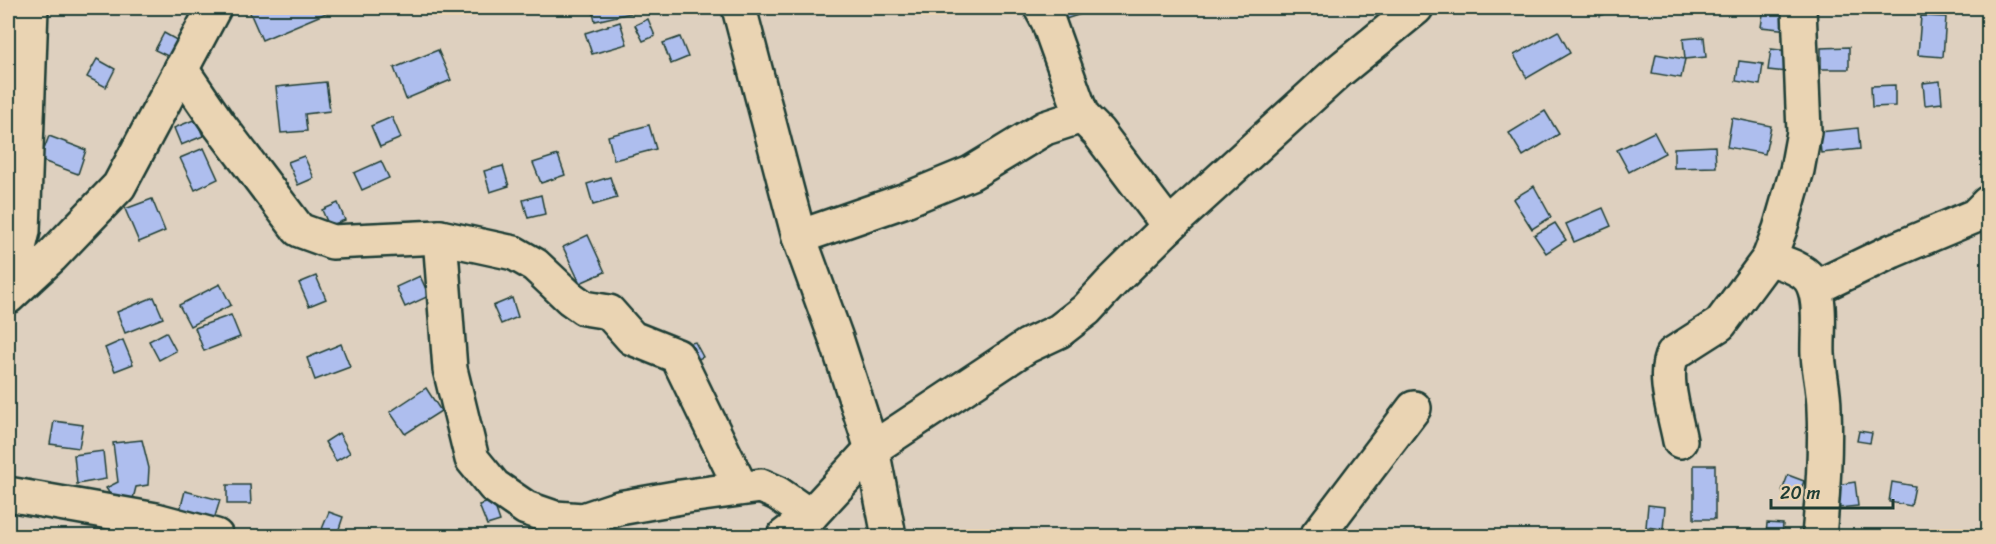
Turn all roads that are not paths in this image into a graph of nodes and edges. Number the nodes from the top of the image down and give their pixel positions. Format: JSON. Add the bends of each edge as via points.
{"nodes":[{"id":1,"x":31,"y":8,"type":"edge"},
{"id":2,"x":214,"y":8,"type":"edge"},
{"id":3,"x":1041,"y":8,"type":"edge"},
{"id":4,"x":1416,"y":8,"type":"edge"},
{"id":5,"x":1799,"y":8,"type":"edge"},
{"id":6,"x":747,"y":10,"type":"edge"},
{"id":7,"x":181,"y":69,"type":"junction"},
{"id":8,"x":1082,"y":116,"type":"junction"},
{"id":9,"x":1989,"y":203,"type":"edge"},
{"id":10,"x":1169,"y":226,"type":"junction"},
{"id":11,"x":440,"y":237,"type":"junction"},
{"id":12,"x":799,"y":237,"type":"junction"},
{"id":13,"x":1769,"y":258,"type":"junction"},
{"id":14,"x":1815,"y":288,"type":"junction"},
{"id":15,"x":8,"y":295,"type":"edge"},
{"id":16,"x":1414,"y":408,"type":"dead end"},
{"id":17,"x":1680,"y":441,"type":"dead end"},
{"id":18,"x":872,"y":448,"type":"junction"},
{"id":19,"x":741,"y":488,"type":"junction"},
{"id":20,"x":8,"y":494,"type":"edge"},
{"id":21,"x":810,"y":516,"type":"junction"},
{"id":22,"x":216,"y":537,"type":"edge"},
{"id":23,"x":784,"y":537,"type":"edge"},
{"id":24,"x":889,"y":537,"type":"edge"},
{"id":25,"x":1317,"y":537,"type":"edge"},
{"id":26,"x":1820,"y":537,"type":"edge"}],
"edges":[{"from":1,"to":15,"type":"street","via":[[23,231]]},
{"from":2,"to":7,"type":"street"},
{"from":3,"to":8,"type":"street"},
{"from":4,"to":10,"type":"street","via":[[1339,71]]},
{"from":5,"to":13,"type":"street","via":[[1804,132]]},
{"from":6,"to":12,"type":"street"},
{"from":7,"to":11,"type":"street","via":[[298,230],[332,242]]},
{"from":7,"to":15,"type":"street","via":[[119,186],[51,257]]},
{"from":8,"to":10,"type":"street"},
{"from":8,"to":12,"type":"street","via":[[1046,128],[971,173]]},
{"from":9,"to":14,"type":"street","via":[[1975,216]]},
{"from":10,"to":18,"type":"street","via":[[1086,310],[1059,331],[1027,346]]},
{"from":11,"to":19,"type":"street","via":[[514,253],[584,308],[609,312],[632,338],[677,356]]},
{"from":11,"to":19,"type":"street","via":[[450,369],[472,459],[494,486],[526,508],[555,518],[583,520],[620,508]]},
{"from":12,"to":18,"type":"street"},
{"from":13,"to":14,"type":"street","via":[[1802,271]]},
{"from":13,"to":17,"type":"street","via":[[1720,324],[1673,354],[1669,361]]},
{"from":14,"to":26,"type":"street","via":[[1824,407]]},
{"from":16,"to":25,"type":"street"},
{"from":18,"to":21,"type":"street"},
{"from":18,"to":24,"type":"street"},
{"from":19,"to":21,"type":"street","via":[[761,486]]},
{"from":20,"to":22,"type":"street","via":[[156,520]]},
{"from":21,"to":23,"type":"street"}]}
